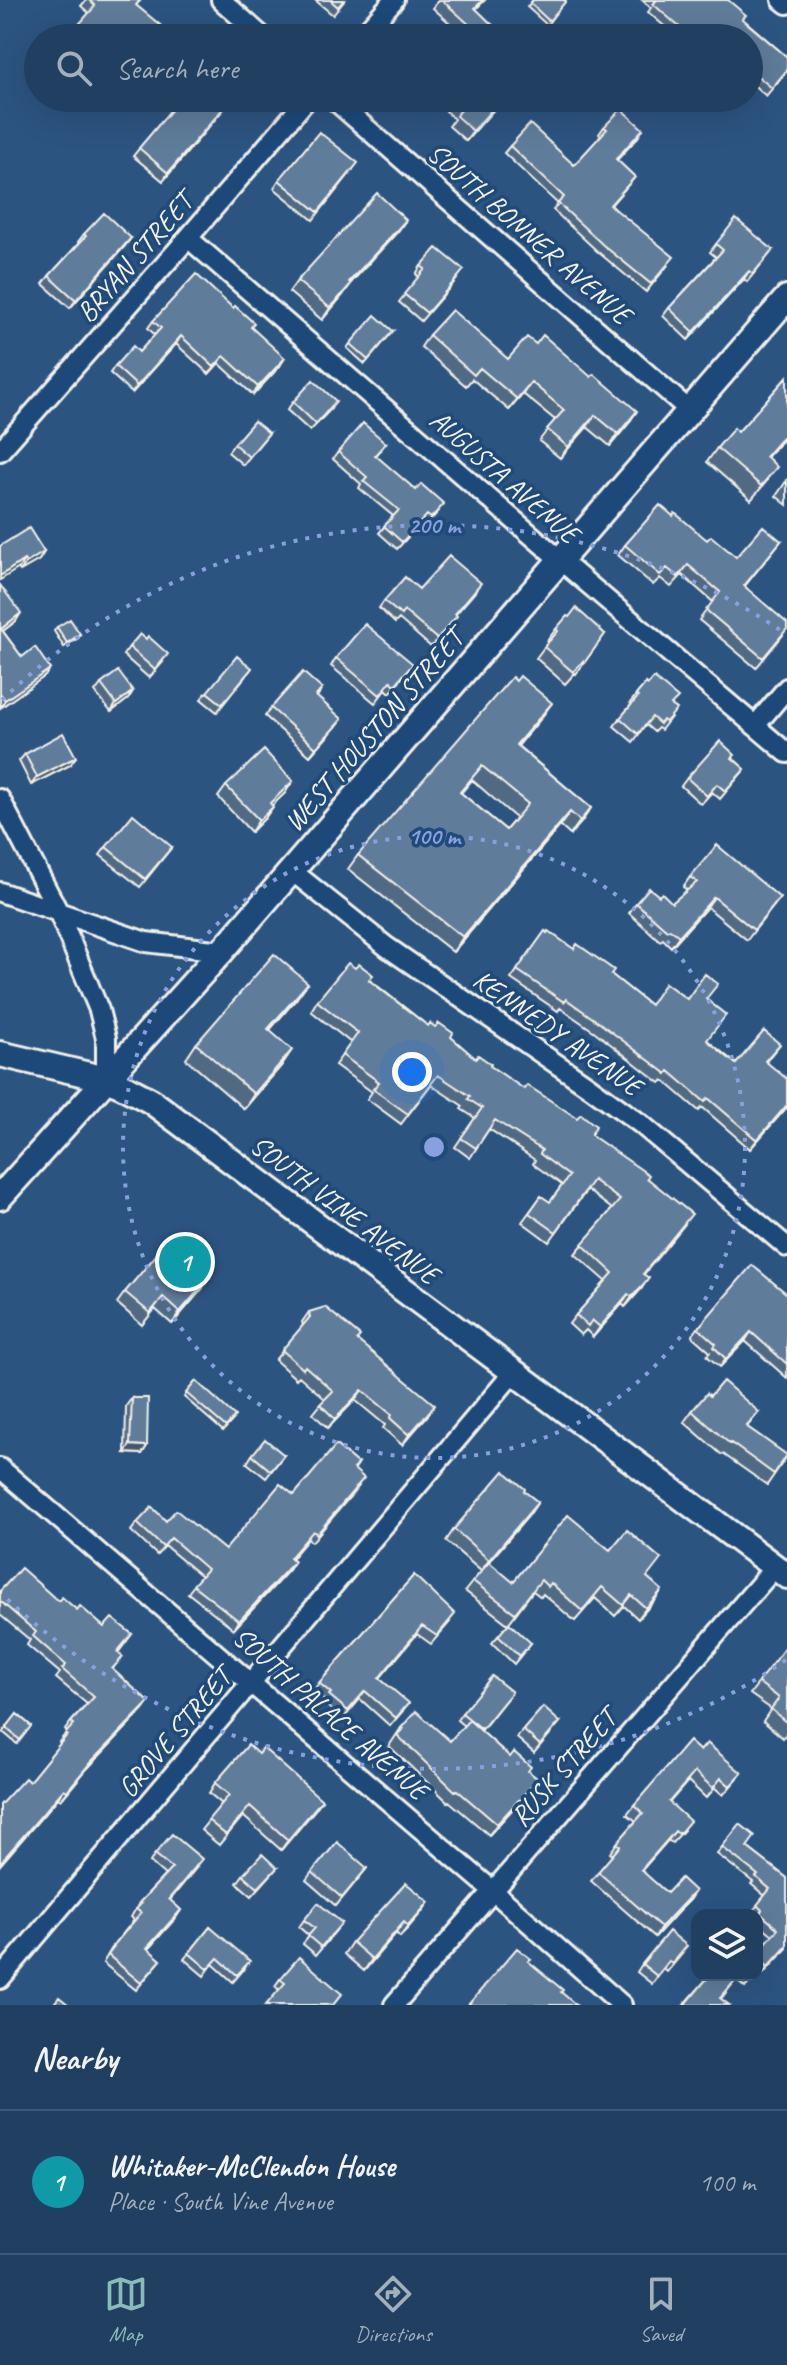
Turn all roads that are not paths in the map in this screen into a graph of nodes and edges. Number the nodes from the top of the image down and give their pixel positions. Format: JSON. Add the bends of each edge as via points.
{"nodes":[{"id":1,"x":221,"y":0,"type":"edge"},
{"id":2,"x":394,"y":0,"type":"edge"},
{"id":3,"x":782,"y":0,"type":"edge"},
{"id":4,"x":787,"y":4,"type":"edge"},
{"id":5,"x":248,"y":24,"type":"edge"},
{"id":6,"x":373,"y":24,"type":"edge"},
{"id":7,"x":296,"y":112,"type":"edge"},
{"id":8,"x":348,"y":112,"type":"edge"},
{"id":9,"x":188,"y":238,"type":"junction"},
{"id":10,"x":787,"y":298,"type":"edge"},
{"id":11,"x":690,"y":411,"type":"junction"},
{"id":12,"x":0,"y":451,"type":"edge"},
{"id":13,"x":559,"y":559,"type":"junction"},
{"id":14,"x":787,"y":688,"type":"edge"},
{"id":15,"x":755,"y":726,"type":"junction"},
{"id":16,"x":787,"y":753,"type":"edge"},
{"id":17,"x":0,"y":799,"type":"edge"},
{"id":18,"x":292,"y":871,"type":"junction"},
{"id":19,"x":0,"y":892,"type":"edge"},
{"id":20,"x":58,"y":911,"type":"junction"},
{"id":21,"x":222,"y":951,"type":"junction"},
{"id":22,"x":0,"y":1054,"type":"edge"},
{"id":23,"x":106,"y":1079,"type":"junction"},
{"id":24,"x":0,"y":1197,"type":"edge"},
{"id":25,"x":787,"y":1247,"type":"edge"},
{"id":26,"x":513,"y":1373,"type":"junction"},
{"id":27,"x":0,"y":1468,"type":"edge"},
{"id":28,"x":781,"y":1571,"type":"edge"},
{"id":29,"x":251,"y":1684,"type":"junction"},
{"id":30,"x":492,"y":1890,"type":"junction"},
{"id":31,"x":0,"y":1979,"type":"edge"},
{"id":32,"x":394,"y":2005,"type":"edge"},
{"id":33,"x":622,"y":2005,"type":"edge"}],
"edges":[{"from":1,"to":5,"type":"street"},
{"from":2,"to":6,"type":"street"},
{"from":3,"to":4,"type":"street"},
{"from":7,"to":9,"type":"street","name":"BRYAN STREET"},
{"from":8,"to":11,"type":"street","name":"SOUTH BONNER AVENUE"},
{"from":9,"to":12,"type":"street","name":"BRYAN STREET"},
{"from":9,"to":13,"type":"street","name":"AUGUSTA AVENUE"},
{"from":10,"to":11,"type":"street","name":"WEST HOUSTON STREET"},
{"from":11,"to":13,"type":"street","name":"WEST HOUSTON STREET"},
{"from":13,"to":15,"type":"street","name":"AUGUSTA AVENUE"},
{"from":13,"to":18,"type":"street","name":"WEST HOUSTON STREET"},
{"from":14,"to":15,"type":"street"},
{"from":15,"to":16,"type":"street","name":"AUGUSTA AVENUE"},
{"from":17,"to":20,"type":"street"},
{"from":18,"to":21,"type":"street","name":"WEST HOUSTON STREET"},
{"from":18,"to":25,"type":"street","name":"KENNEDY AVENUE","via":[[407,962],[641,1124]]},
{"from":19,"to":20,"type":"street"},
{"from":20,"to":21,"type":"street","via":[[146,942]]},
{"from":20,"to":23,"type":"street","via":[[104,1026]]},
{"from":21,"to":23,"type":"street","name":"WEST HOUSTON STREET"},
{"from":22,"to":23,"type":"street"},
{"from":23,"to":24,"type":"street","name":"WEST HOUSTON STREET"},
{"from":23,"to":26,"type":"street","name":"SOUTH VINE AVENUE","via":[[151,1101]]},
{"from":26,"to":28,"type":"street","name":"SOUTH VINE AVENUE"},
{"from":26,"to":29,"type":"street","name":"GROVE STREET"},
{"from":27,"to":29,"type":"street","name":"SOUTH PALACE AVENUE"},
{"from":28,"to":30,"type":"street","name":"RUSK STREET"},
{"from":29,"to":30,"type":"street","name":"SOUTH PALACE AVENUE"},
{"from":29,"to":31,"type":"street","name":"GROVE STREET"},
{"from":30,"to":32,"type":"street","name":"RUSK STREET"},
{"from":30,"to":33,"type":"street","name":"SOUTH PALACE AVENUE"}]}
